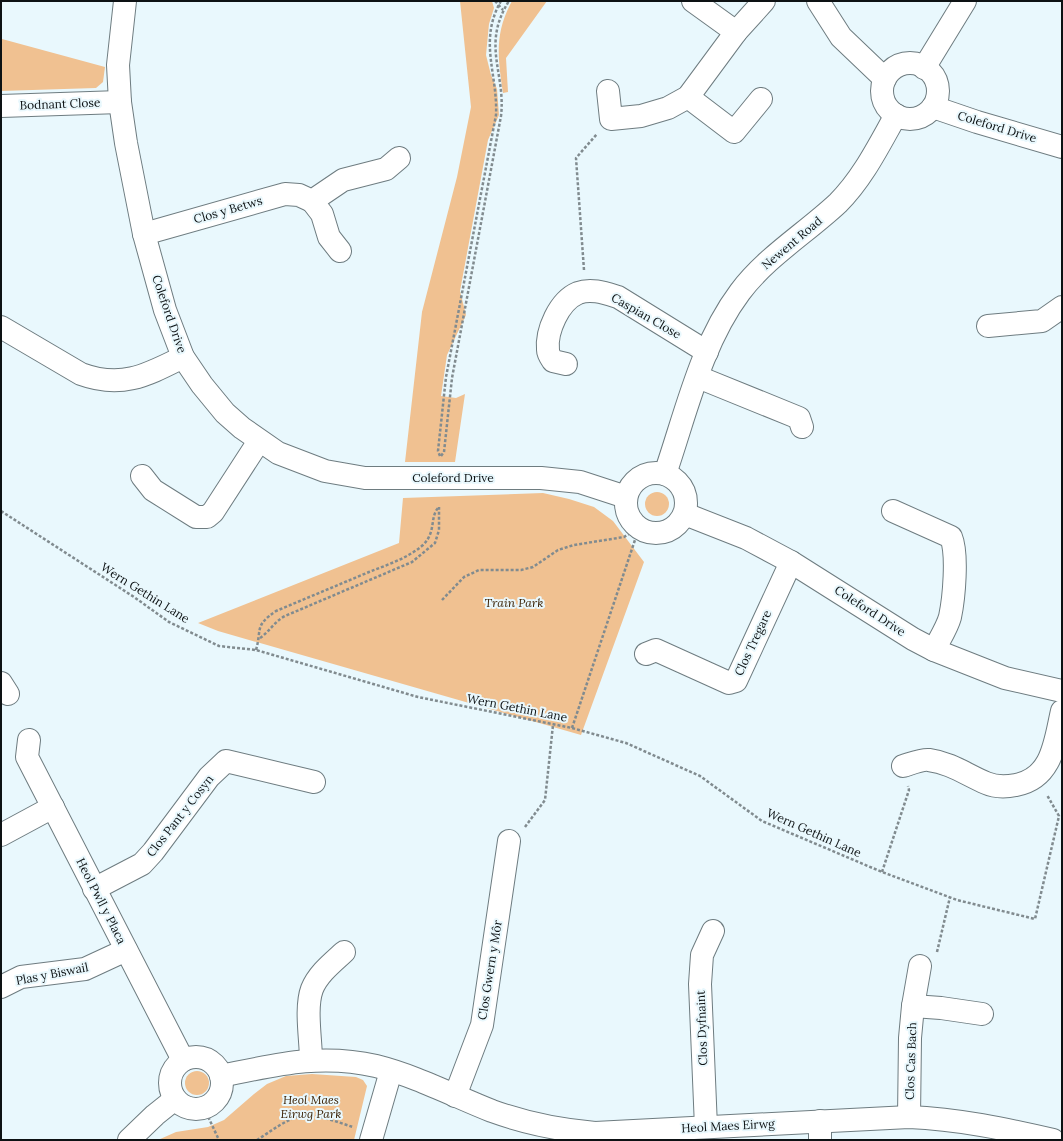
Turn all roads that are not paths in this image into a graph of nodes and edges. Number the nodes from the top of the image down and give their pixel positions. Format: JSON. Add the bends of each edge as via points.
{"nodes":[{"id":1,"x":125,"y":1,"type":"edge"},
{"id":2,"x":693,"y":1,"type":"edge"},
{"id":3,"x":764,"y":1,"type":"edge"},
{"id":4,"x":818,"y":1,"type":"edge"},
{"id":5,"x":965,"y":1,"type":"edge"},
{"id":6,"x":736,"y":32,"type":"junction"},
{"id":7,"x":924,"y":68,"type":"junction"},
{"id":8,"x":885,"y":78,"type":"junction"},
{"id":9,"x":608,"y":91,"type":"dead end"},
{"id":10,"x":688,"y":97,"type":"junction"},
{"id":11,"x":761,"y":99,"type":"dead end"},
{"id":12,"x":120,"y":102,"type":"junction"},
{"id":13,"x":1,"y":106,"type":"edge"},
{"id":14,"x":933,"y":107,"type":"junction"},
{"id":15,"x":896,"y":115,"type":"junction"},
{"id":16,"x":1062,"y":146,"type":"edge"},
{"id":17,"x":398,"y":158,"type":"dead end"},
{"id":18,"x":312,"y":201,"type":"junction"},
{"id":19,"x":144,"y":234,"type":"junction"},
{"id":20,"x":340,"y":251,"type":"dead end"},
{"id":21,"x":1062,"y":307,"type":"edge"},
{"id":22,"x":988,"y":326,"type":"dead end"},
{"id":23,"x":1,"y":328,"type":"edge"},
{"id":24,"x":707,"y":352,"type":"junction"},
{"id":25,"x":183,"y":357,"type":"junction"},
{"id":26,"x":566,"y":364,"type":"dead end"},
{"id":27,"x":698,"y":377,"type":"junction"},
{"id":28,"x":802,"y":427,"type":"dead end"},
{"id":29,"x":259,"y":441,"type":"junction"},
{"id":30,"x":665,"y":474,"type":"junction"},
{"id":31,"x":142,"y":476,"type":"dead end"},
{"id":32,"x":626,"y":496,"type":"junction"},
{"id":33,"x":893,"y":511,"type":"dead end"},
{"id":34,"x":685,"y":514,"type":"junction"},
{"id":35,"x":791,"y":562,"type":"junction"},
{"id":36,"x":934,"y":650,"type":"junction"},
{"id":37,"x":646,"y":654,"type":"dead end"},
{"id":38,"x":1062,"y":690,"type":"edge"},
{"id":39,"x":1062,"y":711,"type":"edge"},
{"id":40,"x":29,"y":740,"type":"dead end"},
{"id":41,"x":903,"y":766,"type":"road end"},
{"id":42,"x":314,"y":782,"type":"dead end"},
{"id":43,"x":52,"y":807,"type":"junction"},
{"id":44,"x":1,"y":834,"type":"edge"},
{"id":45,"x":509,"y":841,"type":"road end"},
{"id":46,"x":94,"y":889,"type":"junction"},
{"id":47,"x":712,"y":931,"type":"dead end"},
{"id":48,"x":126,"y":950,"type":"junction"},
{"id":49,"x":344,"y":952,"type":"dead end"},
{"id":50,"x":920,"y":966,"type":"road end"},
{"id":51,"x":1,"y":987,"type":"edge"},
{"id":52,"x":913,"y":1006,"type":"junction"},
{"id":53,"x":982,"y":1014,"type":"dead end"},
{"id":54,"x":183,"y":1060,"type":"junction"},
{"id":55,"x":311,"y":1060,"type":"junction"},
{"id":56,"x":391,"y":1071,"type":"junction"},
{"id":57,"x":221,"y":1076,"type":"junction"},
{"id":58,"x":455,"y":1096,"type":"junction"},
{"id":59,"x":175,"y":1100,"type":"junction"},
{"id":60,"x":909,"y":1117,"type":"junction"},
{"id":61,"x":706,"y":1127,"type":"junction"},
{"id":62,"x":820,"y":1130,"type":"edge"},
{"id":63,"x":990,"y":1133,"type":"edge"},
{"id":64,"x":560,"y":1135,"type":"edge"},
{"id":65,"x":372,"y":1136,"type":"edge"},
{"id":66,"x":129,"y":1140,"type":"edge"},
{"id":67,"x":1053,"y":1140,"type":"edge"}],
"edges":[{"from":1,"to":12,"type":"street","name":"Coleford Drive","via":[[118,66]]},
{"from":2,"to":6,"type":"street"},
{"from":3,"to":6,"type":"street"},
{"from":4,"to":8,"type":"street","via":[[841,37]]},
{"from":5,"to":7,"type":"street"},
{"from":6,"to":10,"type":"street"},
{"from":7,"to":8,"type":"street","via":[[912,63],[902,64],[893,68]]},
{"from":7,"to":14,"type":"street","via":[[935,78],[938,88]]},
{"from":8,"to":15,"type":"street","via":[[882,94],[884,103]]},
{"from":9,"to":10,"type":"street","via":[[611,119],[641,116],[668,108]]},
{"from":10,"to":11,"type":"street","via":[[734,132]]},
{"from":12,"to":13,"type":"street","name":"Bodnant Close"},
{"from":12,"to":19,"type":"street","name":"Coleford Drive"},
{"from":14,"to":15,"type":"street","via":[[921,117],[911,119]]},
{"from":14,"to":16,"type":"street","name":"Coleford Drive"},
{"from":15,"to":24,"type":"street","name":"Newent Road","via":[[873,156],[839,201],[763,266],[746,284],[724,318]]},
{"from":17,"to":18,"type":"street","via":[[386,169],[343,180]]},
{"from":18,"to":19,"type":"street","name":"Clos y Betws","via":[[299,195],[285,194]]},
{"from":18,"to":20,"type":"street","via":[[322,214],[329,237]]},
{"from":19,"to":25,"type":"street","name":"Coleford Drive","via":[[165,310]]},
{"from":21,"to":22,"type":"street","via":[[1042,321]]},
{"from":23,"to":25,"type":"street","via":[[81,374],[95,379],[115,382],[133,379]]},
{"from":24,"to":26,"type":"street","name":"Caspian Close","via":[[618,296],[603,292],[578,293],[556,315],[548,333],[547,352],[553,361]]},
{"from":24,"to":27,"type":"street","name":"Newent Road"},
{"from":25,"to":29,"type":"street","name":"Coleford Drive","via":[[225,413]]},
{"from":27,"to":28,"type":"street","via":[[799,418]]},
{"from":27,"to":30,"type":"street","name":"Newent Road"},
{"from":29,"to":31,"type":"street","via":[[213,512],[207,517],[196,517],[152,490]]},
{"from":29,"to":32,"type":"street","name":"Coleford Drive","via":[[278,453],[325,471],[365,478],[541,478],[580,482]]},
{"from":30,"to":32,"type":"street","via":[[654,472],[638,479]]},
{"from":30,"to":34,"type":"street","via":[[682,486],[686,496]]},
{"from":32,"to":34,"type":"street","via":[[629,517],[639,528],[650,533],[671,530],[680,523]]},
{"from":33,"to":36,"type":"street","via":[[950,537],[955,546],[950,617]]},
{"from":34,"to":35,"type":"street","name":"Coleford Drive","via":[[746,538]]},
{"from":35,"to":36,"type":"street","name":"Coleford Drive"},
{"from":35,"to":37,"type":"street","name":"Clos Tregare","via":[[736,681],[729,683],[656,650]]},
{"from":36,"to":38,"type":"street","name":"Coleford Drive","via":[[1005,678]]},
{"from":39,"to":41,"type":"street","via":[[1044,771],[1025,784],[1006,787],[988,784],[954,767],[928,760]]},
{"from":40,"to":43,"type":"street","name":"Heol Pwll y Placa","via":[[26,757]]},
{"from":42,"to":46,"type":"street","name":"Clos Pant y Cosyn","via":[[226,761],[209,777],[142,864]]},
{"from":43,"to":44,"type":"street"},
{"from":43,"to":46,"type":"street","name":"Heol Pwll y Placa"},
{"from":45,"to":58,"type":"street","name":"Clos Gwern y Môr","via":[[482,1025]]},
{"from":46,"to":48,"type":"street","name":"Heol Pwll y Placa"},
{"from":47,"to":61,"type":"street","name":"Clos Dyfnaint","via":[[702,955],[700,984]]},
{"from":48,"to":51,"type":"street","name":"Plas y Biswail","via":[[85,969],[21,977]]},
{"from":48,"to":54,"type":"street","name":"Heol Pwll y Placa"},
{"from":49,"to":55,"type":"street","via":[[327,968],[312,990]]},
{"from":50,"to":52,"type":"street","name":"Clos Cas Bach"},
{"from":52,"to":53,"type":"street","name":"Clos Cas Bach"},
{"from":52,"to":60,"type":"street","name":"Clos Cas Bach"},
{"from":54,"to":57,"type":"street","via":[[194,1056],[204,1057],[212,1062]]},
{"from":54,"to":59,"type":"street","via":[[171,1073],[169,1084]]},
{"from":55,"to":56,"type":"street","name":"Heol Maes Eirwg","via":[[353,1062]]},
{"from":55,"to":57,"type":"street","name":"Heol Maes Eirwg"},
{"from":56,"to":58,"type":"street","name":"Heol Maes Eirwg"},
{"from":56,"to":65,"type":"street"},
{"from":57,"to":59,"type":"street","via":[[220,1092],[216,1100],[204,1108],[189,1109]]},
{"from":58,"to":64,"type":"street","name":"Heol Maes Eirwg"},
{"from":59,"to":66,"type":"street","via":[[155,1114]]},
{"from":60,"to":62,"type":"street","name":"Heol Maes Eirwg"},
{"from":60,"to":63,"type":"street","name":"Heol Maes Eirwg","via":[[939,1118]]},
{"from":61,"to":62,"type":"street","name":"Heol Maes Eirwg"},
{"from":61,"to":64,"type":"street","name":"Heol Maes Eirwg"},
{"from":63,"to":67,"type":"street","name":"Heol Maes Eirwg"}]}
